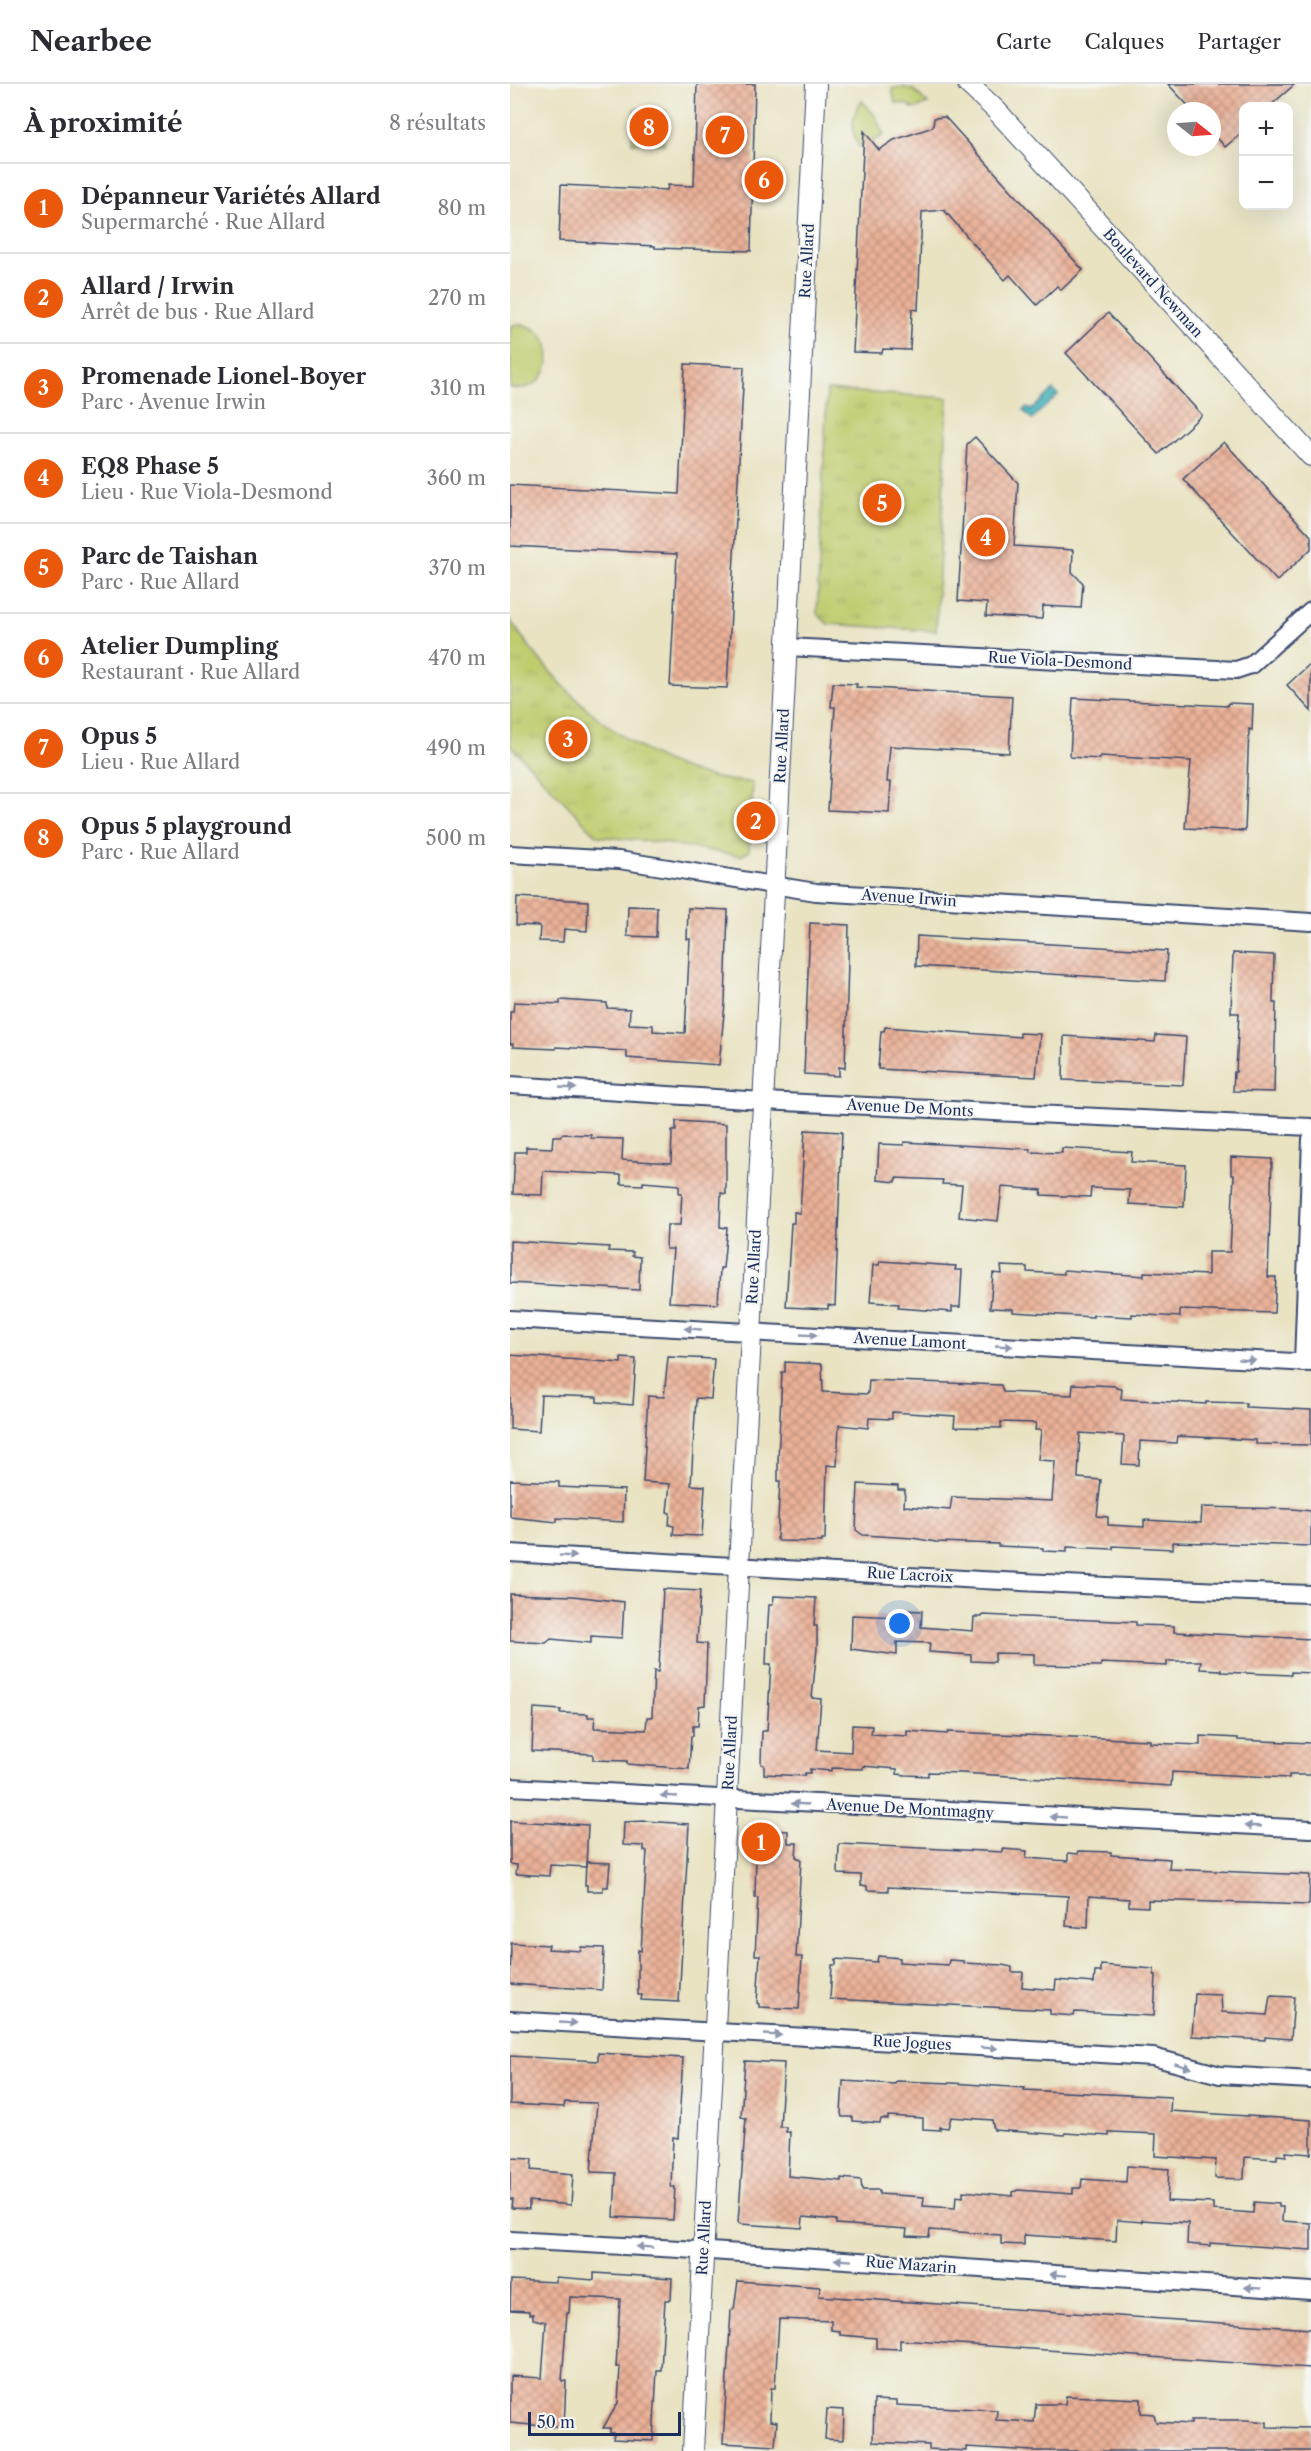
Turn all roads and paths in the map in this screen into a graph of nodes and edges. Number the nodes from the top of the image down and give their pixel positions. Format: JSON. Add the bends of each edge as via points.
{"nodes":[{"id":1,"x":816,"y":84,"type":"edge"},
{"id":2,"x":968,"y":84,"type":"edge"},
{"id":3,"x":979,"y":84,"type":"edge"},
{"id":4,"x":995,"y":109,"type":"junction"},
{"id":5,"x":1311,"y":456,"type":"edge"},
{"id":6,"x":1311,"y":611,"type":"edge"},
{"id":7,"x":788,"y":646,"type":"junction"},
{"id":8,"x":510,"y":854,"type":"edge"},
{"id":9,"x":774,"y":885,"type":"junction"},
{"id":10,"x":1311,"y":922,"type":"edge"},
{"id":11,"x":510,"y":1085,"type":"edge"},
{"id":12,"x":763,"y":1101,"type":"junction"},
{"id":13,"x":1311,"y":1127,"type":"edge"},
{"id":14,"x":1311,"y":1138,"type":"edge"},
{"id":15,"x":510,"y":1319,"type":"edge"},
{"id":16,"x":751,"y":1332,"type":"junction"},
{"id":17,"x":1307,"y":1363,"type":"edge"},
{"id":18,"x":510,"y":1553,"type":"edge"},
{"id":19,"x":739,"y":1568,"type":"junction"},
{"id":20,"x":1311,"y":1594,"type":"edge"},
{"id":21,"x":510,"y":1787,"type":"edge"},
{"id":22,"x":728,"y":1800,"type":"junction"},
{"id":23,"x":1311,"y":1829,"type":"edge"},
{"id":24,"x":510,"y":2020,"type":"edge"},
{"id":25,"x":715,"y":2032,"type":"junction"},
{"id":26,"x":1311,"y":2080,"type":"edge"},
{"id":27,"x":510,"y":2240,"type":"edge"},
{"id":28,"x":704,"y":2251,"type":"junction"},
{"id":29,"x":1311,"y":2291,"type":"edge"},
{"id":30,"x":693,"y":2451,"type":"edge"}],
"edges":[{"from":1,"to":7,"type":"street","name":"Rue Allard"},
{"from":2,"to":4,"type":"street","name":"Boulevard Newman"},
{"from":3,"to":4,"type":"street","name":"Boulevard Newman"},
{"from":4,"to":5,"type":"street","name":"Boulevard Newman"},
{"from":6,"to":7,"type":"street","name":"Rue Viola-Desmond","via":[[1251,665],[1236,670]]},
{"from":7,"to":9,"type":"street","name":"Rue Allard"},
{"from":8,"to":9,"type":"street","name":"Avenue Irwin","via":[[619,861]]},
{"from":9,"to":10,"type":"street","name":"Avenue Irwin","via":[[861,895]]},
{"from":9,"to":12,"type":"street","name":"Rue Allard"},
{"from":11,"to":12,"type":"street","name":"Avenue De Monts","one_way":true},
{"from":12,"to":13,"type":"street","name":"Avenue De Monts"},
{"from":12,"to":16,"type":"street","name":"Rue Allard"},
{"from":14,"to":17,"type":"street"},
{"from":16,"to":15,"type":"street","name":"Avenue Lamont","one_way":true},
{"from":16,"to":17,"type":"street","name":"Avenue Lamont","one_way":true},
{"from":16,"to":19,"type":"street","name":"Rue Allard"},
{"from":18,"to":19,"type":"street","name":"Rue Lacroix","one_way":true},
{"from":19,"to":20,"type":"street","name":"Rue Lacroix"},
{"from":19,"to":22,"type":"street","name":"Rue Allard"},
{"from":22,"to":21,"type":"street","name":"Avenue De Montmagny","one_way":true},
{"from":23,"to":22,"type":"street","name":"Avenue De Montmagny","one_way":true},
{"from":22,"to":25,"type":"street","name":"Rue Allard"},
{"from":24,"to":25,"type":"street","name":"Rue Jogues","one_way":true},
{"from":25,"to":26,"type":"street","name":"Rue Jogues","one_way":true,"via":[[1153,2057],[1220,2075]]},
{"from":25,"to":28,"type":"street","name":"Rue Allard"},
{"from":28,"to":27,"type":"street","name":"Rue Mazarin","one_way":true},
{"from":29,"to":28,"type":"street","name":"Rue Mazarin","one_way":true},
{"from":28,"to":30,"type":"street","name":"Rue Allard"}]}
